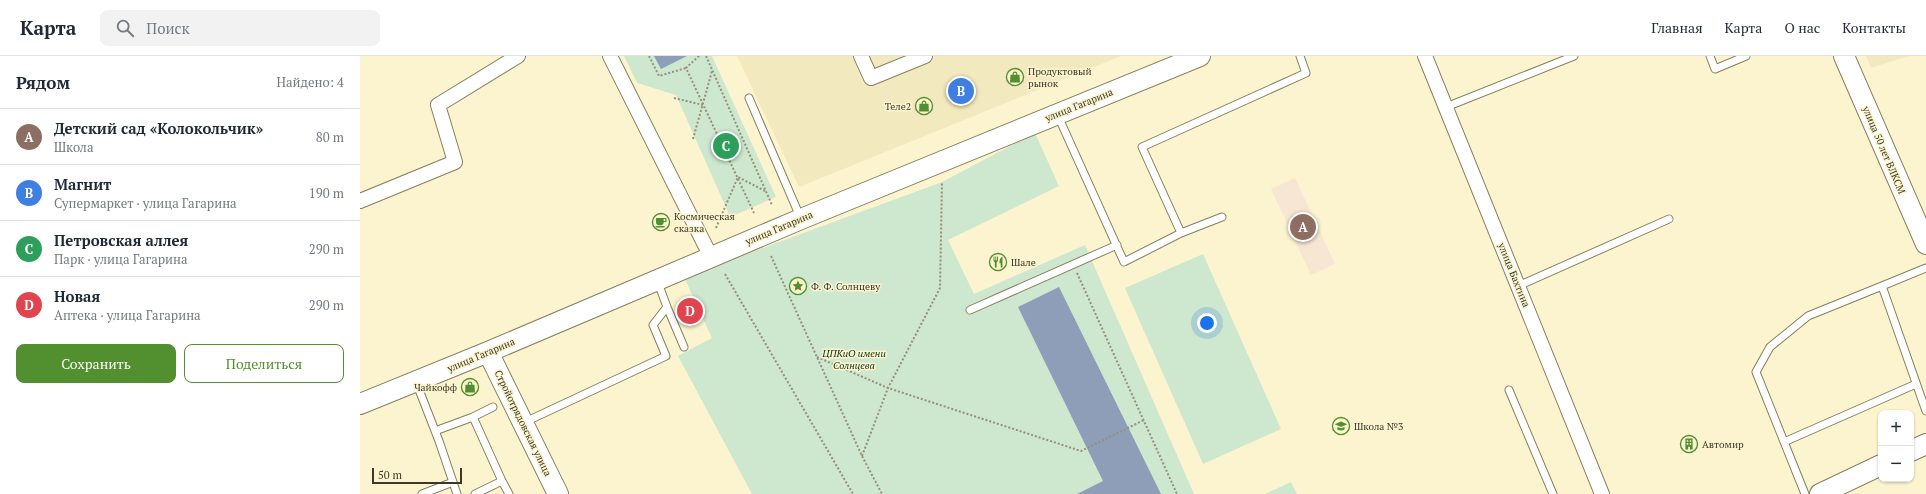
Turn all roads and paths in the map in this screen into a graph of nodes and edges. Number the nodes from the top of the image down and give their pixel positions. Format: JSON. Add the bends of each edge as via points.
{"nodes":[{"id":1,"x":518,"y":56,"type":"edge"},
{"id":2,"x":610,"y":56,"type":"edge"},
{"id":3,"x":649,"y":56,"type":"edge"},
{"id":4,"x":699,"y":56,"type":"edge"},
{"id":5,"x":706,"y":56,"type":"edge"},
{"id":6,"x":861,"y":56,"type":"edge"},
{"id":7,"x":925,"y":56,"type":"edge"},
{"id":8,"x":1200,"y":56,"type":"edge"},
{"id":9,"x":1300,"y":56,"type":"edge"},
{"id":10,"x":1425,"y":56,"type":"edge"},
{"id":11,"x":1574,"y":56,"type":"edge"},
{"id":12,"x":1710,"y":56,"type":"edge"},
{"id":13,"x":1746,"y":56,"type":"edge"},
{"id":14,"x":1844,"y":56,"type":"edge"},
{"id":15,"x":686,"y":68,"type":"junction"},
{"id":16,"x":712,"y":71,"type":"junction"},
{"id":17,"x":674,"y":98,"type":"dead end"},
{"id":18,"x":749,"y":98,"type":"dead end"},
{"id":19,"x":703,"y":105,"type":"junction"},
{"id":20,"x":1446,"y":107,"type":"junction"},
{"id":21,"x":1057,"y":114,"type":"junction"},
{"id":22,"x":693,"y":139,"type":"dead end"},
{"id":23,"x":738,"y":177,"type":"junction"},
{"id":24,"x":942,"y":182,"type":"dead end"},
{"id":25,"x":766,"y":191,"type":"junction"},
{"id":26,"x":360,"y":202,"type":"edge"},
{"id":27,"x":772,"y":205,"type":"dead end"},
{"id":28,"x":754,"y":213,"type":"dead end"},
{"id":29,"x":1222,"y":217,"type":"dead end"},
{"id":30,"x":801,"y":219,"type":"junction"},
{"id":31,"x":1669,"y":219,"type":"dead end"},
{"id":32,"x":716,"y":228,"type":"dead end"},
{"id":33,"x":1181,"y":233,"type":"junction"},
{"id":34,"x":1926,"y":244,"type":"edge"},
{"id":35,"x":1117,"y":245,"type":"junction"},
{"id":36,"x":771,"y":256,"type":"dead end"},
{"id":37,"x":711,"y":257,"type":"junction"},
{"id":38,"x":1073,"y":264,"type":"junction"},
{"id":39,"x":1926,"y":268,"type":"edge"},
{"id":40,"x":725,"y":274,"type":"dead end"},
{"id":41,"x":657,"y":280,"type":"junction"},
{"id":42,"x":1518,"y":286,"type":"junction"},
{"id":43,"x":1882,"y":286,"type":"junction"},
{"id":44,"x":667,"y":307,"type":"junction"},
{"id":45,"x":970,"y":310,"type":"dead end"},
{"id":46,"x":684,"y":347,"type":"dead end"},
{"id":47,"x":488,"y":352,"type":"junction"},
{"id":48,"x":817,"y":357,"type":"junction"},
{"id":49,"x":416,"y":382,"type":"junction"},
{"id":50,"x":1916,"y":384,"type":"junction"},
{"id":51,"x":888,"y":388,"type":"junction"},
{"id":52,"x":1509,"y":390,"type":"dead end"},
{"id":53,"x":360,"y":404,"type":"edge"},
{"id":54,"x":493,"y":407,"type":"dead end"},
{"id":55,"x":1926,"y":411,"type":"edge"},
{"id":56,"x":473,"y":417,"type":"junction"},
{"id":57,"x":1144,"y":420,"type":"junction"},
{"id":58,"x":523,"y":423,"type":"junction"},
{"id":59,"x":435,"y":431,"type":"junction"},
{"id":60,"x":1784,"y":442,"type":"junction"},
{"id":61,"x":1926,"y":444,"type":"edge"},
{"id":62,"x":1914,"y":450,"type":"edge"},
{"id":63,"x":862,"y":456,"type":"junction"},
{"id":64,"x":1878,"y":466,"type":"edge"},
{"id":65,"x":502,"y":481,"type":"junction"},
{"id":66,"x":453,"y":482,"type":"junction"},
{"id":67,"x":422,"y":494,"type":"edge"},
{"id":68,"x":457,"y":494,"type":"edge"},
{"id":69,"x":475,"y":494,"type":"edge"},
{"id":70,"x":509,"y":494,"type":"edge"},
{"id":71,"x":558,"y":494,"type":"edge"},
{"id":72,"x":853,"y":494,"type":"edge"},
{"id":73,"x":882,"y":494,"type":"edge"},
{"id":74,"x":1177,"y":494,"type":"edge"},
{"id":75,"x":1553,"y":494,"type":"edge"},
{"id":76,"x":1602,"y":494,"type":"edge"},
{"id":77,"x":1805,"y":494,"type":"edge"},
{"id":78,"x":1820,"y":494,"type":"edge"}],
"edges":[{"from":1,"to":26,"type":"street","via":[[438,105],[455,162]]},
{"from":2,"to":37,"type":"street"},
{"from":3,"to":15,"type":"path","via":[[658,76]]},
{"from":4,"to":15,"type":"path"},
{"from":5,"to":16,"type":"path"},
{"from":6,"to":7,"type":"street","via":[[871,78]]},
{"from":8,"to":21,"type":"main road","name":"улица Гагарина"},
{"from":9,"to":33,"type":"lane","via":[[1306,73],[1142,147]]},
{"from":10,"to":20,"type":"street","name":"улица Бахтина"},
{"from":11,"to":20,"type":"lane"},
{"from":12,"to":13,"type":"lane","via":[[1715,69]]},
{"from":14,"to":34,"type":"main road","name":"улица 50 лет ВЛКСМ"},
{"from":15,"to":19,"type":"path"},
{"from":16,"to":19,"type":"path"},
{"from":16,"to":25,"type":"path"},
{"from":17,"to":19,"type":"path"},
{"from":18,"to":30,"type":"lane"},
{"from":19,"to":22,"type":"path"},
{"from":19,"to":23,"type":"path"},
{"from":20,"to":42,"type":"street","name":"улица Бахтина"},
{"from":21,"to":30,"type":"main road","name":"улица Гагарина"},
{"from":21,"to":35,"type":"lane"},
{"from":23,"to":25,"type":"path"},
{"from":23,"to":28,"type":"path"},
{"from":23,"to":32,"type":"path"},
{"from":24,"to":51,"type":"path","via":[[940,288]]},
{"from":25,"to":27,"type":"path"},
{"from":29,"to":33,"type":"lane"},
{"from":30,"to":37,"type":"main road","name":"улица Гагарина"},
{"from":31,"to":42,"type":"lane"},
{"from":33,"to":35,"type":"lane","via":[[1124,262]]},
{"from":35,"to":38,"type":"lane"},
{"from":36,"to":48,"type":"path"},
{"from":37,"to":41,"type":"main road","name":"улица Гагарина"},
{"from":38,"to":45,"type":"lane"},
{"from":38,"to":57,"type":"path"},
{"from":39,"to":43,"type":"lane"},
{"from":40,"to":72,"type":"path"},
{"from":41,"to":44,"type":"lane"},
{"from":41,"to":47,"type":"main road","name":"улица Гагарина"},
{"from":42,"to":76,"type":"street","name":"улица Бахтина"},
{"from":43,"to":50,"type":"lane"},
{"from":43,"to":60,"type":"lane","via":[[1808,316],[1770,347],[1756,372]]},
{"from":44,"to":46,"type":"lane"},
{"from":44,"to":58,"type":"lane","via":[[653,325],[666,356]]},
{"from":47,"to":49,"type":"main road","name":"улица Гагарина"},
{"from":47,"to":58,"type":"main road","name":"Стройотрядовская улица"},
{"from":48,"to":51,"type":"path"},
{"from":48,"to":63,"type":"path"},
{"from":49,"to":53,"type":"main road","name":"улица Гагарина"},
{"from":49,"to":59,"type":"lane"},
{"from":50,"to":55,"type":"lane"},
{"from":50,"to":60,"type":"lane"},
{"from":51,"to":57,"type":"path","via":[[1081,451]]},
{"from":51,"to":63,"type":"path"},
{"from":52,"to":75,"type":"lane"},
{"from":54,"to":56,"type":"lane"},
{"from":56,"to":59,"type":"lane"},
{"from":56,"to":65,"type":"lane"},
{"from":57,"to":74,"type":"path"},
{"from":58,"to":71,"type":"main road","name":"Стройотрядовская улица"},
{"from":59,"to":66,"type":"lane"},
{"from":60,"to":77,"type":"lane"},
{"from":61,"to":62,"type":"main road"},
{"from":63,"to":73,"type":"path"},
{"from":64,"to":78,"type":"main road"},
{"from":65,"to":69,"type":"lane"},
{"from":65,"to":70,"type":"lane"},
{"from":66,"to":67,"type":"lane"},
{"from":66,"to":68,"type":"lane"}]}
